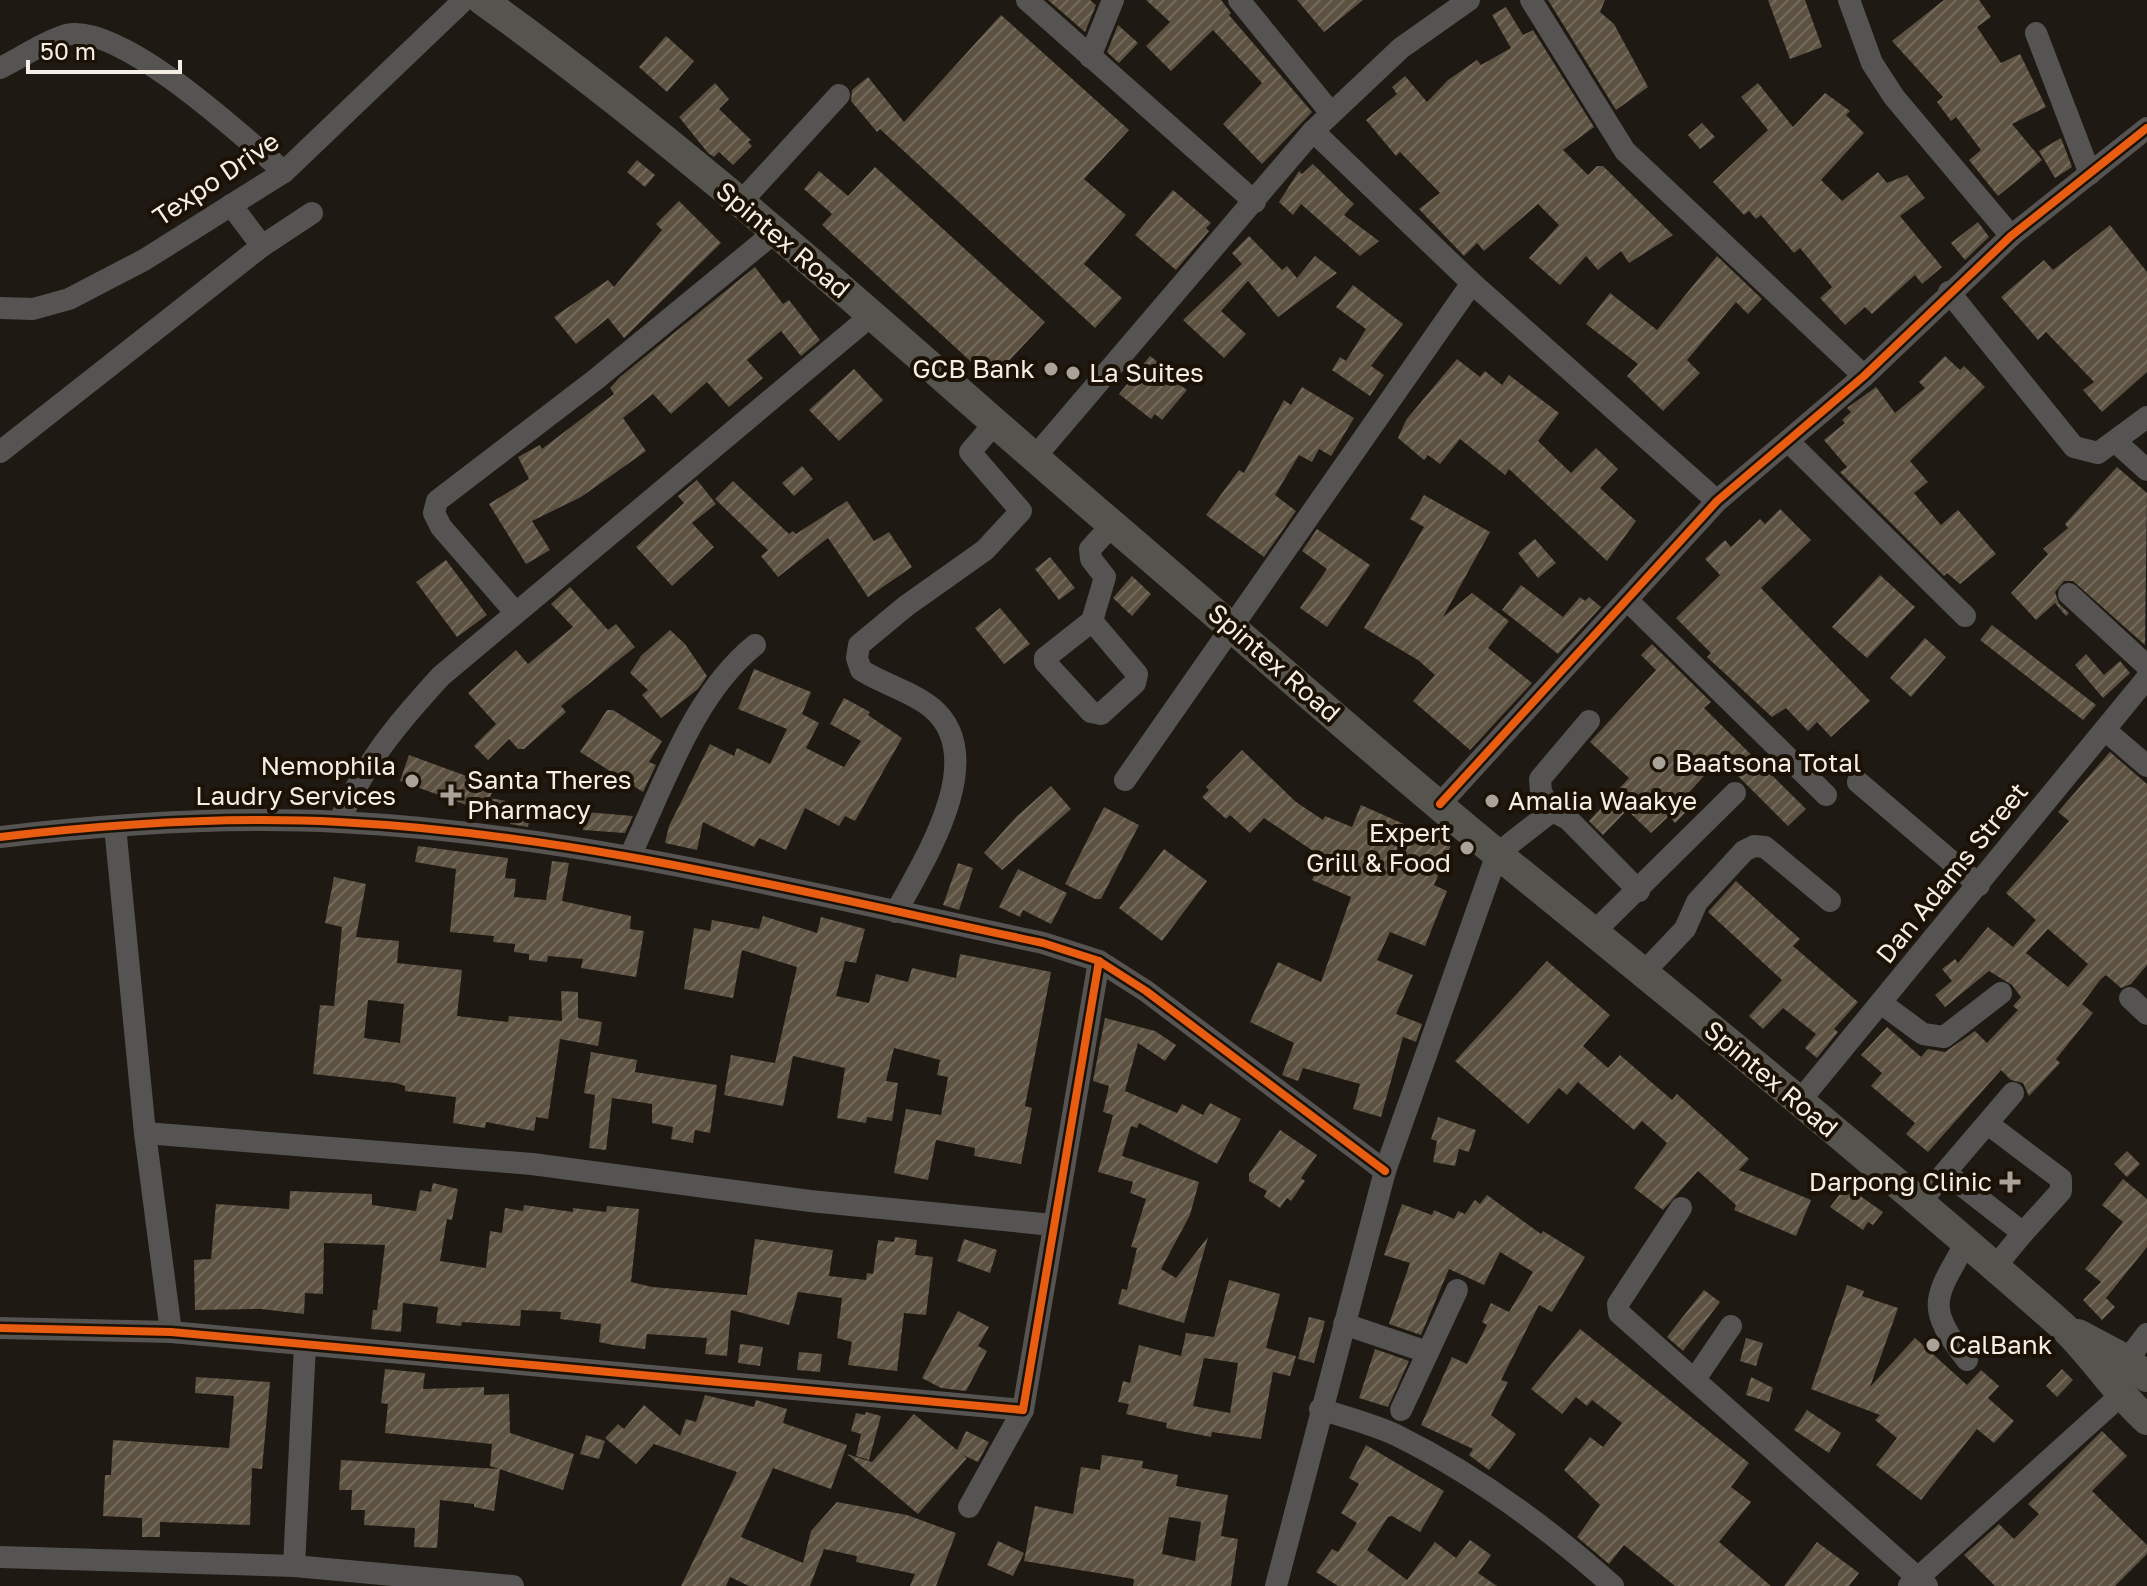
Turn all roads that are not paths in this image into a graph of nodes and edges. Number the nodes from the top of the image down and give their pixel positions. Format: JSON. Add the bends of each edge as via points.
{"nodes":[{"id":1,"x":464,"y":0,"type":"edge"},
{"id":2,"x":482,"y":0,"type":"edge"},
{"id":3,"x":1027,"y":0,"type":"edge"},
{"id":4,"x":1113,"y":0,"type":"edge"},
{"id":5,"x":1239,"y":0,"type":"edge"},
{"id":6,"x":1469,"y":0,"type":"edge"},
{"id":7,"x":1531,"y":0,"type":"edge"},
{"id":8,"x":1849,"y":0,"type":"edge"},
{"id":9,"x":2036,"y":33,"type":"dead end"},
{"id":10,"x":1090,"y":57,"type":"junction"},
{"id":11,"x":0,"y":68,"type":"edge"},
{"id":12,"x":839,"y":95,"type":"dead end"},
{"id":13,"x":1331,"y":113,"type":"junction"},
{"id":14,"x":2147,"y":128,"type":"edge"},
{"id":15,"x":1313,"y":131,"type":"junction"},
{"id":16,"x":284,"y":172,"type":"junction"},
{"id":17,"x":2090,"y":174,"type":"junction"},
{"id":18,"x":1255,"y":202,"type":"junction"},
{"id":19,"x":740,"y":203,"type":"junction"},
{"id":20,"x":231,"y":205,"type":"junction"},
{"id":21,"x":312,"y":213,"type":"dead end"},
{"id":22,"x":775,"y":232,"type":"junction"},
{"id":23,"x":2011,"y":236,"type":"junction"},
{"id":24,"x":262,"y":246,"type":"junction"},
{"id":25,"x":1472,"y":283,"type":"junction"},
{"id":26,"x":1949,"y":292,"type":"junction"},
{"id":27,"x":0,"y":308,"type":"edge"},
{"id":28,"x":873,"y":314,"type":"junction"},
{"id":29,"x":1864,"y":376,"type":"junction"},
{"id":30,"x":2147,"y":417,"type":"edge"},
{"id":31,"x":995,"y":423,"type":"junction"},
{"id":32,"x":1788,"y":441,"type":"junction"},
{"id":33,"x":2116,"y":442,"type":"junction"},
{"id":34,"x":0,"y":452,"type":"edge"},
{"id":35,"x":1034,"y":458,"type":"junction"},
{"id":36,"x":2147,"y":470,"type":"edge"},
{"id":37,"x":1717,"y":501,"type":"junction"},
{"id":38,"x":1112,"y":525,"type":"junction"},
{"id":39,"x":2069,"y":594,"type":"dead end"},
{"id":40,"x":1627,"y":600,"type":"junction"},
{"id":41,"x":515,"y":612,"type":"junction"},
{"id":42,"x":1965,"y":616,"type":"dead end"},
{"id":43,"x":1092,"y":621,"type":"dead end"},
{"id":44,"x":1235,"y":627,"type":"junction"},
{"id":45,"x":755,"y":645,"type":"dead end"},
{"id":46,"x":2147,"y":666,"type":"edge"},
{"id":47,"x":2147,"y":678,"type":"edge"},
{"id":48,"x":1589,"y":721,"type":"dead end"},
{"id":49,"x":2105,"y":730,"type":"junction"},
{"id":50,"x":2147,"y":766,"type":"edge"},
{"id":51,"x":1125,"y":780,"type":"dead end"},
{"id":52,"x":1858,"y":782,"type":"dead end"},
{"id":53,"x":1735,"y":793,"type":"dead end"},
{"id":54,"x":1826,"y":795,"type":"dead end"},
{"id":55,"x":1440,"y":804,"type":"junction"},
{"id":56,"x":1552,"y":811,"type":"junction"},
{"id":57,"x":339,"y":822,"type":"junction"},
{"id":58,"x":115,"y":826,"type":"junction"},
{"id":59,"x":0,"y":837,"type":"edge"},
{"id":60,"x":1497,"y":854,"type":"junction"},
{"id":61,"x":630,"y":856,"type":"junction"},
{"id":62,"x":1979,"y":885,"type":"junction"},
{"id":63,"x":1639,"y":891,"type":"junction"},
{"id":64,"x":1830,"y":901,"type":"dead end"},
{"id":65,"x":896,"y":912,"type":"junction"},
{"id":66,"x":1595,"y":931,"type":"junction"},
{"id":67,"x":1099,"y":961,"type":"junction"},
{"id":68,"x":1644,"y":972,"type":"junction"},
{"id":69,"x":2001,"y":993,"type":"dead end"},
{"id":70,"x":2130,"y":998,"type":"dead end"},
{"id":71,"x":1881,"y":1003,"type":"junction"},
{"id":72,"x":2147,"y":1014,"type":"edge"},
{"id":73,"x":2013,"y":1093,"type":"dead end"},
{"id":74,"x":1798,"y":1103,"type":"junction"},
{"id":75,"x":1988,"y":1124,"type":"junction"},
{"id":76,"x":145,"y":1133,"type":"junction"},
{"id":77,"x":1385,"y":1171,"type":"junction"},
{"id":78,"x":1946,"y":1173,"type":"junction"},
{"id":79,"x":1919,"y":1203,"type":"junction"},
{"id":80,"x":1681,"y":1208,"type":"dead end"},
{"id":81,"x":1053,"y":1225,"type":"junction"},
{"id":82,"x":2023,"y":1233,"type":"junction"},
{"id":83,"x":1966,"y":1243,"type":"junction"},
{"id":84,"x":1994,"y":1268,"type":"junction"},
{"id":85,"x":1457,"y":1290,"type":"dead end"},
{"id":86,"x":1344,"y":1324,"type":"junction"},
{"id":87,"x":1731,"y":1326,"type":"dead end"},
{"id":88,"x":0,"y":1328,"type":"edge"},
{"id":89,"x":2065,"y":1328,"type":"junction"},
{"id":90,"x":171,"y":1332,"type":"junction"},
{"id":91,"x":2147,"y":1334,"type":"edge"},
{"id":92,"x":305,"y":1345,"type":"junction"},
{"id":93,"x":1427,"y":1352,"type":"junction"},
{"id":94,"x":1967,"y":1360,"type":"dead end"},
{"id":95,"x":2137,"y":1369,"type":"edge"},
{"id":96,"x":1695,"y":1379,"type":"junction"},
{"id":97,"x":2120,"y":1396,"type":"junction"},
{"id":98,"x":1320,"y":1409,"type":"junction"},
{"id":99,"x":1023,"y":1410,"type":"junction"},
{"id":100,"x":1401,"y":1410,"type":"dead end"},
{"id":101,"x":2147,"y":1420,"type":"edge"},
{"id":102,"x":969,"y":1507,"type":"dead end"},
{"id":103,"x":0,"y":1557,"type":"edge"},
{"id":104,"x":294,"y":1566,"type":"junction"},
{"id":105,"x":1918,"y":1583,"type":"edge"},
{"id":106,"x":513,"y":1586,"type":"edge"},
{"id":107,"x":1276,"y":1586,"type":"edge"},
{"id":108,"x":1613,"y":1586,"type":"edge"}],
"edges":[{"from":1,"to":16,"type":"street","name":"Texpo Drive"},
{"from":2,"to":19,"type":"main road","name":"Spintex Road"},
{"from":3,"to":10,"type":"street"},
{"from":4,"to":10,"type":"street"},
{"from":5,"to":13,"type":"street"},
{"from":6,"to":13,"type":"street","via":[[1401,48]]},
{"from":7,"to":29,"type":"street","via":[[1625,151]]},
{"from":8,"to":23,"type":"street","via":[[1872,63],[1894,97]]},
{"from":9,"to":17,"type":"street"},
{"from":10,"to":18,"type":"street"},
{"from":11,"to":16,"type":"street","via":[[67,35],[108,42],[214,111]]},
{"from":12,"to":19,"type":"street"},
{"from":13,"to":15,"type":"street"},
{"from":14,"to":17,"type":"street"},
{"from":15,"to":18,"type":"street"},
{"from":15,"to":25,"type":"street"},
{"from":16,"to":20,"type":"street","name":"Texpo Drive"},
{"from":17,"to":23,"type":"street"},
{"from":18,"to":35,"type":"street"},
{"from":19,"to":22,"type":"main road","name":"Spintex Road"},
{"from":20,"to":24,"type":"street"},
{"from":20,"to":27,"type":"street","name":"Texpo Drive","via":[[69,299],[33,309]]},
{"from":21,"to":24,"type":"street"},
{"from":22,"to":28,"type":"main road","name":"Spintex Road"},
{"from":22,"to":41,"type":"street","via":[[437,501],[434,513],[441,527]]},
{"from":23,"to":26,"type":"street"},
{"from":24,"to":34,"type":"street"},
{"from":25,"to":37,"type":"street"},
{"from":25,"to":44,"type":"street"},
{"from":26,"to":29,"type":"street"},
{"from":26,"to":33,"type":"street","via":[[2074,447],[2098,453]]},
{"from":28,"to":31,"type":"main road","name":"Spintex Road"},
{"from":28,"to":41,"type":"street"},
{"from":29,"to":32,"type":"street"},
{"from":30,"to":33,"type":"street"},
{"from":31,"to":35,"type":"main road","name":"Spintex Road"},
{"from":31,"to":65,"type":"street","via":[[970,452],[1021,511],[985,550],[859,645],[861,670],[933,709],[952,738],[954,788],[940,829]]},
{"from":32,"to":37,"type":"street"},
{"from":32,"to":42,"type":"street"},
{"from":33,"to":36,"type":"street"},
{"from":35,"to":38,"type":"main road","name":"Spintex Road"},
{"from":37,"to":40,"type":"street"},
{"from":38,"to":43,"type":"street","via":[[1090,549],[1105,577]]},
{"from":38,"to":44,"type":"main road","name":"Spintex Road"},
{"from":39,"to":46,"type":"street"},
{"from":40,"to":54,"type":"street"},
{"from":40,"to":55,"type":"street"},
{"from":41,"to":57,"type":"street","via":[[441,676],[398,723],[361,773]]},
{"from":44,"to":51,"type":"street"},
{"from":44,"to":55,"type":"main road","name":"Spintex Road"},
{"from":45,"to":61,"type":"street","via":[[733,663],[699,714]]},
{"from":47,"to":49,"type":"street","name":"Dan Adams Street"},
{"from":48,"to":56,"type":"street","via":[[1540,779]]},
{"from":49,"to":50,"type":"street"},
{"from":49,"to":62,"type":"street","name":"Dan Adams Street"},
{"from":52,"to":62,"type":"street"},
{"from":53,"to":63,"type":"street"},
{"from":55,"to":60,"type":"main road","name":"Spintex Road"},
{"from":56,"to":60,"type":"street"},
{"from":56,"to":63,"type":"street","via":[[1568,819]]},
{"from":57,"to":58,"type":"street"},
{"from":57,"to":61,"type":"street"},
{"from":58,"to":59,"type":"street"},
{"from":58,"to":76,"type":"street"},
{"from":60,"to":66,"type":"main road","name":"Spintex Road"},
{"from":60,"to":77,"type":"street"},
{"from":61,"to":65,"type":"street"},
{"from":62,"to":71,"type":"street","name":"Dan Adams Street"},
{"from":63,"to":66,"type":"street"},
{"from":64,"to":68,"type":"street","via":[[1765,847],[1754,846],[1697,902],[1685,929]]},
{"from":65,"to":67,"type":"street","via":[[1043,943]]},
{"from":66,"to":68,"type":"main road","name":"Spintex Road"},
{"from":67,"to":77,"type":"street"},
{"from":67,"to":81,"type":"street"},
{"from":68,"to":74,"type":"main road","name":"Spintex Road"},
{"from":69,"to":71,"type":"street","via":[[1944,1037],[1923,1034]]},
{"from":70,"to":72,"type":"street"},
{"from":71,"to":74,"type":"street","name":"Dan Adams Street"},
{"from":73,"to":75,"type":"street"},
{"from":74,"to":79,"type":"main road","name":"Spintex Road"},
{"from":75,"to":78,"type":"street"},
{"from":75,"to":82,"type":"street","via":[[2061,1179],[2061,1191]]},
{"from":76,"to":81,"type":"street","via":[[532,1164],[810,1201]]},
{"from":76,"to":90,"type":"street"},
{"from":77,"to":86,"type":"street"},
{"from":78,"to":79,"type":"street"},
{"from":78,"to":82,"type":"street"},
{"from":79,"to":83,"type":"main road","name":"Spintex Road"},
{"from":80,"to":96,"type":"street","via":[[1618,1304],[1619,1313]]},
{"from":81,"to":99,"type":"street"},
{"from":82,"to":84,"type":"street"},
{"from":83,"to":84,"type":"main road","name":"Spintex Road"},
{"from":83,"to":94,"type":"street","via":[[1943,1283],[1937,1308],[1942,1327]]},
{"from":84,"to":89,"type":"main road","name":"Spintex Road"},
{"from":85,"to":93,"type":"street"},
{"from":86,"to":93,"type":"street"},
{"from":86,"to":98,"type":"street"},
{"from":87,"to":96,"type":"street"},
{"from":88,"to":90,"type":"street"},
{"from":89,"to":95,"type":"main road","name":"Spintex Road"},
{"from":89,"to":97,"type":"main road","name":"Spintex Road"},
{"from":90,"to":92,"type":"street"},
{"from":91,"to":95,"type":"street"},
{"from":92,"to":99,"type":"street"},
{"from":92,"to":104,"type":"street"},
{"from":93,"to":100,"type":"street"},
{"from":96,"to":105,"type":"street"},
{"from":97,"to":101,"type":"main road","name":"Spintex Road"},
{"from":97,"to":105,"type":"street"},
{"from":98,"to":107,"type":"street"},
{"from":98,"to":108,"type":"street","via":[[1394,1434],[1489,1487],[1551,1531]]},
{"from":99,"to":102,"type":"street"},
{"from":103,"to":104,"type":"street"},
{"from":104,"to":106,"type":"street"}]}
